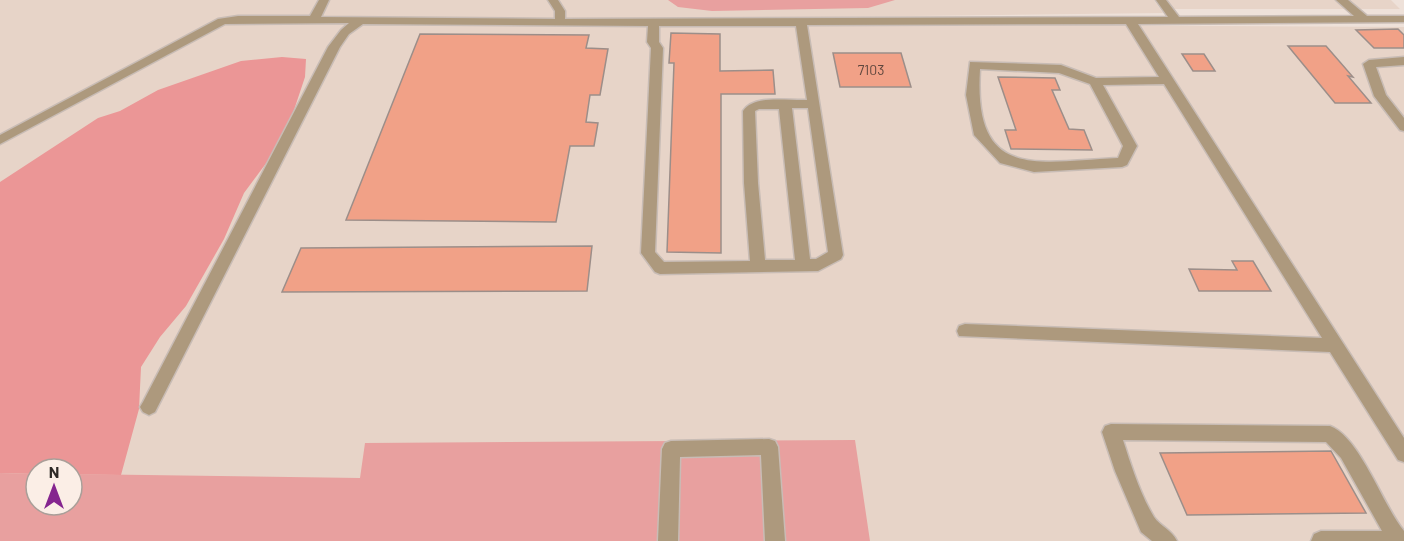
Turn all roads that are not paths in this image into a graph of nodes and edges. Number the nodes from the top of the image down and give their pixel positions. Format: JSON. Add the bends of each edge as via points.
{"nodes":[{"id":1,"x":324,"y":0,"type":"edge"},
{"id":2,"x":554,"y":0,"type":"edge"},
{"id":3,"x":1161,"y":0,"type":"edge"},
{"id":4,"x":1341,"y":0,"type":"edge"},
{"id":5,"x":315,"y":19,"type":"junction"},
{"id":6,"x":362,"y":19,"type":"junction"},
{"id":7,"x":1129,"y":19,"type":"junction"},
{"id":8,"x":1174,"y":19,"type":"junction"},
{"id":9,"x":1364,"y":19,"type":"junction"},
{"id":10,"x":1404,"y":19,"type":"edge"},
{"id":11,"x":801,"y":22,"type":"junction"},
{"id":12,"x":560,"y":23,"type":"junction"},
{"id":13,"x":654,"y":23,"type":"junction"},
{"id":14,"x":1404,"y":61,"type":"edge"},
{"id":15,"x":1167,"y":80,"type":"junction"},
{"id":16,"x":1095,"y":82,"type":"junction"},
{"id":17,"x":815,"y":104,"type":"junction"},
{"id":18,"x":785,"y":105,"type":"junction"},
{"id":19,"x":1404,"y":127,"type":"edge"},
{"id":20,"x":0,"y":140,"type":"edge"},
{"id":21,"x":804,"y":266,"type":"junction"},
{"id":22,"x":758,"y":267,"type":"junction"},
{"id":23,"x":965,"y":331,"type":"dead end"},
{"id":24,"x":1333,"y":345,"type":"junction"},
{"id":25,"x":149,"y":407,"type":"dead end"},
{"id":26,"x":1404,"y":454,"type":"edge"},
{"id":27,"x":668,"y":541,"type":"edge"},
{"id":28,"x":775,"y":541,"type":"edge"},
{"id":29,"x":1167,"y":541,"type":"edge"},
{"id":30,"x":1321,"y":541,"type":"edge"},
{"id":31,"x":1398,"y":541,"type":"edge"},
{"id":32,"x":1404,"y":541,"type":"edge"}],
"edges":[{"from":1,"to":5,"type":"street"},
{"from":2,"to":12,"type":"street","via":[[560,11]]},
{"from":3,"to":8,"type":"street"},
{"from":4,"to":9,"type":"street"},
{"from":5,"to":6,"type":"street"},
{"from":5,"to":20,"type":"street","via":[[222,21]]},
{"from":6,"to":12,"type":"street"},
{"from":6,"to":25,"type":"street","via":[[334,47]]},
{"from":7,"to":8,"type":"street"},
{"from":7,"to":11,"type":"street"},
{"from":7,"to":15,"type":"street"},
{"from":8,"to":9,"type":"street"},
{"from":9,"to":10,"type":"street"},
{"from":11,"to":13,"type":"street"},
{"from":11,"to":17,"type":"street"},
{"from":12,"to":13,"type":"street"},
{"from":13,"to":22,"type":"street","via":[[652,42],[657,48],[648,253],[660,268]]},
{"from":14,"to":19,"type":"street","via":[[1369,64],[1380,96]]},
{"from":15,"to":16,"type":"street"},
{"from":15,"to":24,"type":"street"},
{"from":16,"to":16,"type":"street","via":[[1061,69],[974,65],[972,95],[980,135],[1005,160],[1034,167],[1122,162],[1130,146]]},
{"from":17,"to":18,"type":"street"},
{"from":17,"to":21,"type":"street","via":[[836,255],[818,265]]},
{"from":18,"to":21,"type":"street"},
{"from":18,"to":22,"type":"street","via":[[752,106],[749,111]]},
{"from":21,"to":22,"type":"street"},
{"from":23,"to":24,"type":"street"},
{"from":24,"to":26,"type":"street"},
{"from":27,"to":28,"type":"street","via":[[671,449],[768,447]]},
{"from":29,"to":31,"type":"street","via":[[1148,525],[1112,432],[1330,434],[1347,452]]},
{"from":30,"to":31,"type":"street"},
{"from":31,"to":32,"type":"street"}]}
